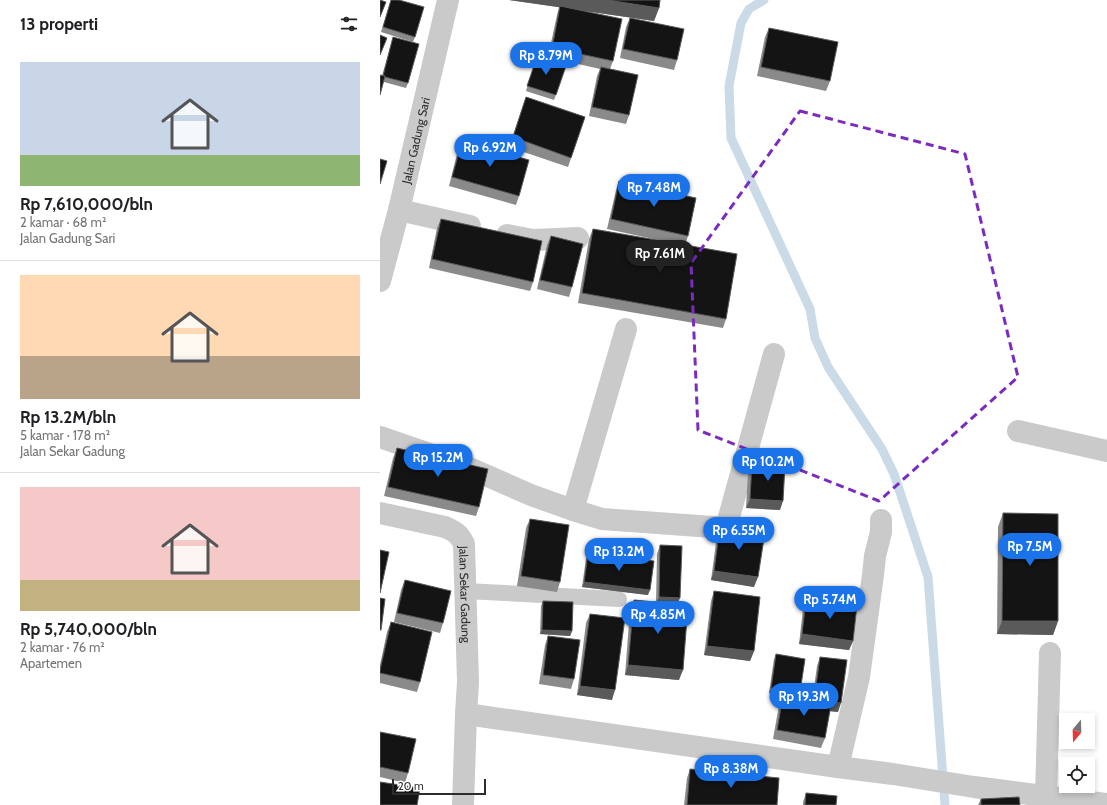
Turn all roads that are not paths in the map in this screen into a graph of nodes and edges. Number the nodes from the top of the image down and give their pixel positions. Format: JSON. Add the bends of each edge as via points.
{"nodes":[{"id":1,"x":448,"y":0,"type":"edge"},
{"id":2,"x":399,"y":210,"type":"junction"},
{"id":3,"x":578,"y":238,"type":"dead end"},
{"id":4,"x":380,"y":281,"type":"edge"},
{"id":5,"x":626,"y":329,"type":"dead end"},
{"id":6,"x":774,"y":354,"type":"dead end"},
{"id":7,"x":1018,"y":431,"type":"dead end"},
{"id":8,"x":380,"y":437,"type":"edge"},
{"id":9,"x":1107,"y":451,"type":"edge"},
{"id":10,"x":573,"y":510,"type":"junction"},
{"id":11,"x":380,"y":513,"type":"edge"},
{"id":12,"x":882,"y":520,"type":"dead end"},
{"id":13,"x":465,"y":591,"type":"junction"},
{"id":14,"x":619,"y":599,"type":"dead end"},
{"id":15,"x":1050,"y":653,"type":"dead end"},
{"id":16,"x":466,"y":714,"type":"junction"},
{"id":17,"x":838,"y":767,"type":"junction"},
{"id":18,"x":1046,"y":796,"type":"junction"},
{"id":19,"x":1107,"y":804,"type":"edge"},
{"id":20,"x":463,"y":805,"type":"edge"}],
"edges":[{"from":1,"to":2,"type":"street","name":"Jalan Gadung Sari"},
{"from":2,"to":3,"type":"street","via":[[532,240]]},
{"from":2,"to":4,"type":"street","name":"Jalan Gadung Sari"},
{"from":5,"to":10,"type":"street"},
{"from":6,"to":10,"type":"street","via":[[726,528],[602,519]]},
{"from":7,"to":9,"type":"street"},
{"from":8,"to":10,"type":"street","via":[[467,467]]},
{"from":11,"to":13,"type":"street","name":"Jalan Sekar Gadung","via":[[455,531],[464,544]]},
{"from":12,"to":17,"type":"street","via":[[859,677]]},
{"from":13,"to":14,"type":"lane"},
{"from":13,"to":16,"type":"street","name":"Jalan Sekar Gadung","via":[[468,682]]},
{"from":15,"to":18,"type":"street"},
{"from":16,"to":17,"type":"street"},
{"from":16,"to":20,"type":"street","name":"Jalan Sekar Gadung"},
{"from":17,"to":18,"type":"street"},
{"from":18,"to":19,"type":"street"}]}
